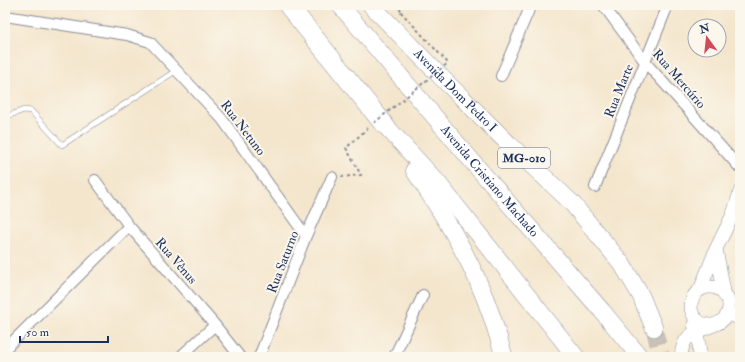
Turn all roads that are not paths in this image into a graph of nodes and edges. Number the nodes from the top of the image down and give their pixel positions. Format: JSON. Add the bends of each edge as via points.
{"nodes":[{"id":1,"x":288,"y":5,"type":"edge"},
{"id":2,"x":340,"y":5,"type":"edge"},
{"id":3,"x":371,"y":5,"type":"edge"},
{"id":4,"x":531,"y":5,"type":"edge"},
{"id":5,"x":603,"y":5,"type":"edge"},
{"id":6,"x":668,"y":5,"type":"edge"},
{"id":7,"x":5,"y":16,"type":"edge"},
{"id":8,"x":645,"y":62,"type":"junction"},
{"id":9,"x":177,"y":70,"type":"junction"},
{"id":10,"x":501,"y":76,"type":"dead end"},
{"id":11,"x":5,"y":117,"type":"edge"},
{"id":12,"x":376,"y":124,"type":"junction"},
{"id":13,"x":740,"y":168,"type":"edge"},
{"id":14,"x":332,"y":177,"type":"road end"},
{"id":15,"x":95,"y":180,"type":"dead end"},
{"id":16,"x":595,"y":187,"type":"dead end"},
{"id":17,"x":740,"y":192,"type":"edge"},
{"id":18,"x":736,"y":212,"type":"edge"},
{"id":19,"x":129,"y":226,"type":"junction"},
{"id":20,"x":306,"y":236,"type":"junction"},
{"id":21,"x":716,"y":249,"type":"junction"},
{"id":22,"x":700,"y":290,"type":"junction"},
{"id":23,"x":423,"y":295,"type":"dead end"},
{"id":24,"x":725,"y":296,"type":"junction"},
{"id":25,"x":691,"y":308,"type":"junction"},
{"id":26,"x":727,"y":314,"type":"junction"},
{"id":27,"x":740,"y":318,"type":"edge"},
{"id":28,"x":717,"y":324,"type":"junction"},
{"id":29,"x":214,"y":325,"type":"junction"},
{"id":30,"x":654,"y":328,"type":"tunnel mouth"},
{"id":31,"x":696,"y":332,"type":"junction"},
{"id":32,"x":5,"y":349,"type":"edge"},
{"id":33,"x":180,"y":357,"type":"edge"},
{"id":34,"x":240,"y":357,"type":"edge"},
{"id":35,"x":259,"y":357,"type":"edge"},
{"id":36,"x":394,"y":357,"type":"edge"},
{"id":37,"x":504,"y":357,"type":"edge"},
{"id":38,"x":576,"y":357,"type":"edge"},
{"id":39,"x":640,"y":357,"type":"edge"},
{"id":40,"x":681,"y":357,"type":"edge"},
{"id":41,"x":700,"y":357,"type":"edge"}],
"edges":[{"from":1,"to":12,"type":"highway"},
{"from":2,"to":39,"type":"highway","name":"Avenida Cristiano Machado"},
{"from":3,"to":30,"type":"highway","name":"Avenida Dom Pedro I","number":"MG-010","via":[[444,80],[571,202],[622,264],[641,296]]},
{"from":4,"to":10,"type":"street"},
{"from":5,"to":8,"type":"street","name":"Rua Mercúrio"},
{"from":6,"to":8,"type":"street","name":"Rua Marte"},
{"from":7,"to":9,"type":"street","name":"Rua Netuno","via":[[150,42]]},
{"from":8,"to":13,"type":"street","name":"Rua Mercúrio"},
{"from":8,"to":16,"type":"street","name":"Rua Marte"},
{"from":9,"to":11,"type":"lane","via":[[62,144],[31,111],[24,110]]},
{"from":9,"to":20,"type":"street","name":"Rua Netuno","via":[[222,119]]},
{"from":12,"to":37,"type":"highway","via":[[436,204],[473,272],[494,323]]},
{"from":12,"to":38,"type":"highway","via":[[438,183]]},
{"from":14,"to":20,"type":"street","name":"Rua Saturno"},
{"from":15,"to":19,"type":"street","name":"Rua Vênus"},
{"from":17,"to":18,"type":"street"},
{"from":18,"to":21,"type":"street"},
{"from":19,"to":29,"type":"street","name":"Rua Vênus"},
{"from":19,"to":32,"type":"street"},
{"from":20,"to":35,"type":"street","name":"Rua Saturno"},
{"from":21,"to":22,"type":"street"},
{"from":21,"to":24,"type":"street"},
{"from":22,"to":24,"type":"street","via":[[714,288]]},
{"from":22,"to":25,"type":"street","via":[[695,295]]},
{"from":23,"to":36,"type":"street"},
{"from":24,"to":26,"type":"street","via":[[728,302]]},
{"from":25,"to":28,"type":"street","via":[[693,315],[703,324]]},
{"from":25,"to":31,"type":"street"},
{"from":26,"to":27,"type":"street"},
{"from":26,"to":28,"type":"street"},
{"from":28,"to":31,"type":"street"},
{"from":29,"to":33,"type":"street"},
{"from":29,"to":34,"type":"street","name":"Rua Vênus"},
{"from":31,"to":40,"type":"street","via":[[687,338],[682,346]]},
{"from":31,"to":41,"type":"street"}]}
